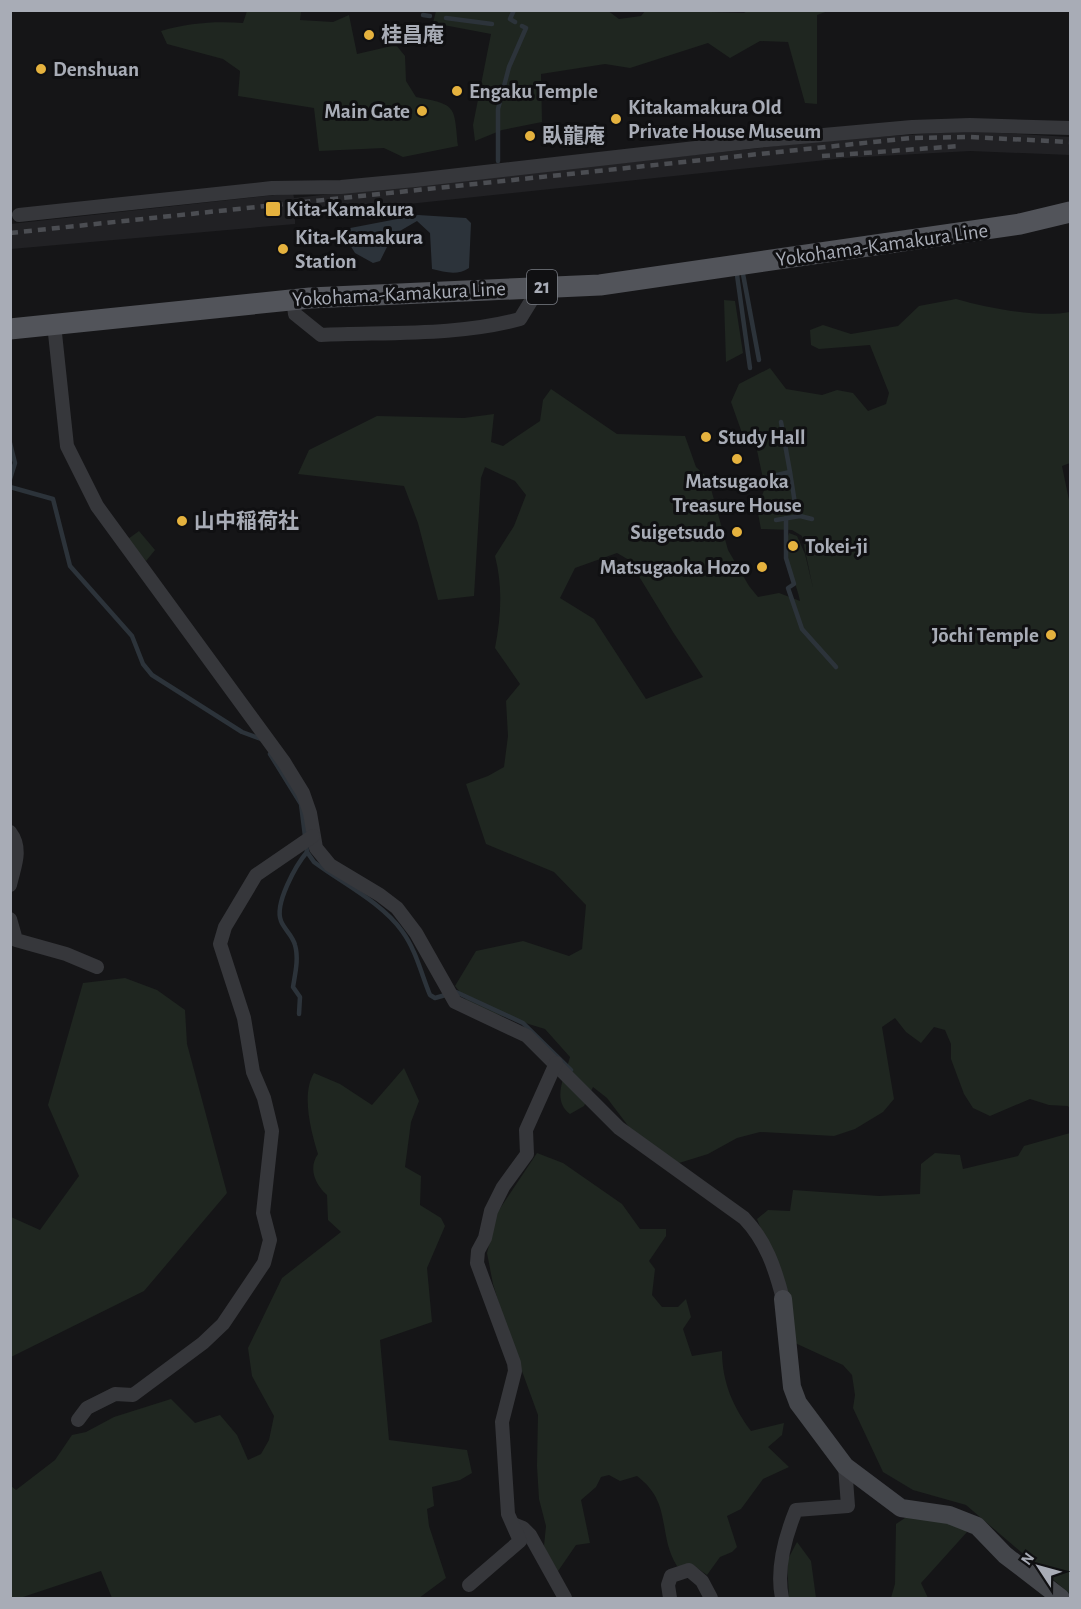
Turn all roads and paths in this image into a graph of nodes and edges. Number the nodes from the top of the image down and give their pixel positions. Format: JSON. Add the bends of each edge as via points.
{"nodes":[{"id":1,"x":1071,"y":128,"type":"edge"},
{"id":2,"x":1071,"y":212,"type":"edge"},
{"id":3,"x":19,"y":215,"type":"dead end"},
{"id":4,"x":539,"y":288,"type":"junction"},
{"id":5,"x":293,"y":299,"type":"junction"},
{"id":6,"x":54,"y":324,"type":"junction"},
{"id":7,"x":10,"y":329,"type":"edge"},
{"id":8,"x":10,"y":832,"type":"edge"},
{"id":9,"x":313,"y":836,"type":"junction"},
{"id":10,"x":10,"y":885,"type":"edge"},
{"id":11,"x":10,"y":919,"type":"edge"},
{"id":12,"x":97,"y":967,"type":"dead end"},
{"id":13,"x":556,"y":1063,"type":"junction"},
{"id":14,"x":783,"y":1299,"type":"joint"},
{"id":15,"x":78,"y":1420,"type":"dead end"},
{"id":16,"x":844,"y":1466,"type":"junction"},
{"id":17,"x":513,"y":1524,"type":"junction"},
{"id":18,"x":469,"y":1585,"type":"dead end"},
{"id":19,"x":565,"y":1599,"type":"edge"},
{"id":20,"x":670,"y":1599,"type":"edge"},
{"id":21,"x":711,"y":1599,"type":"edge"},
{"id":22,"x":782,"y":1599,"type":"edge"},
{"id":23,"x":1061,"y":1599,"type":"edge"}],
"edges":[{"from":1,"to":3,"type":"street","via":[[912,127],[415,180],[272,188]]},
{"from":2,"to":4,"type":"main road","name":"Yokohama-Kamakura Line","number":"21","via":[[1020,224],[739,266],[600,285]]},
{"from":4,"to":5,"type":"main road","name":"Yokohama-Kamakura Line","number":"21"},
{"from":4,"to":5,"type":"street","via":[[520,319],[509,322],[321,335],[295,314]]},
{"from":5,"to":6,"type":"main road","name":"Yokohama-Kamakura Line","number":"21"},
{"from":6,"to":7,"type":"main road","name":"Yokohama-Kamakura Line","number":"21"},
{"from":6,"to":9,"type":"street","via":[[67,446],[97,506],[284,762],[303,793]]},
{"from":8,"to":10,"type":"street","via":[[18,854]]},
{"from":9,"to":13,"type":"street","via":[[316,848],[330,865],[381,895],[401,913],[455,1002],[527,1036]]},
{"from":9,"to":15,"type":"street","via":[[256,875],[225,927],[220,944],[244,1018],[253,1072],[272,1131],[263,1213],[270,1240],[264,1263],[223,1324],[203,1343],[133,1395],[115,1394],[87,1408]]},
{"from":11,"to":12,"type":"street","via":[[16,940]]},
{"from":13,"to":14,"type":"street","via":[[619,1128],[759,1233]]},
{"from":13,"to":17,"type":"street","via":[[526,1130],[527,1154],[503,1187],[478,1251],[477,1263],[514,1363],[502,1422],[508,1514]]},
{"from":14,"to":16,"type":"street","via":[[792,1388],[798,1403]]},
{"from":16,"to":22,"type":"street","via":[[848,1506],[796,1510],[785,1537]]},
{"from":16,"to":23,"type":"street","via":[[901,1508],[949,1515],[977,1526],[1005,1555]]},
{"from":17,"to":18,"type":"street","via":[[520,1541]]},
{"from":17,"to":19,"type":"street","via":[[530,1535]]},
{"from":20,"to":21,"type":"street","via":[[671,1576],[689,1570],[702,1581]]}]}
